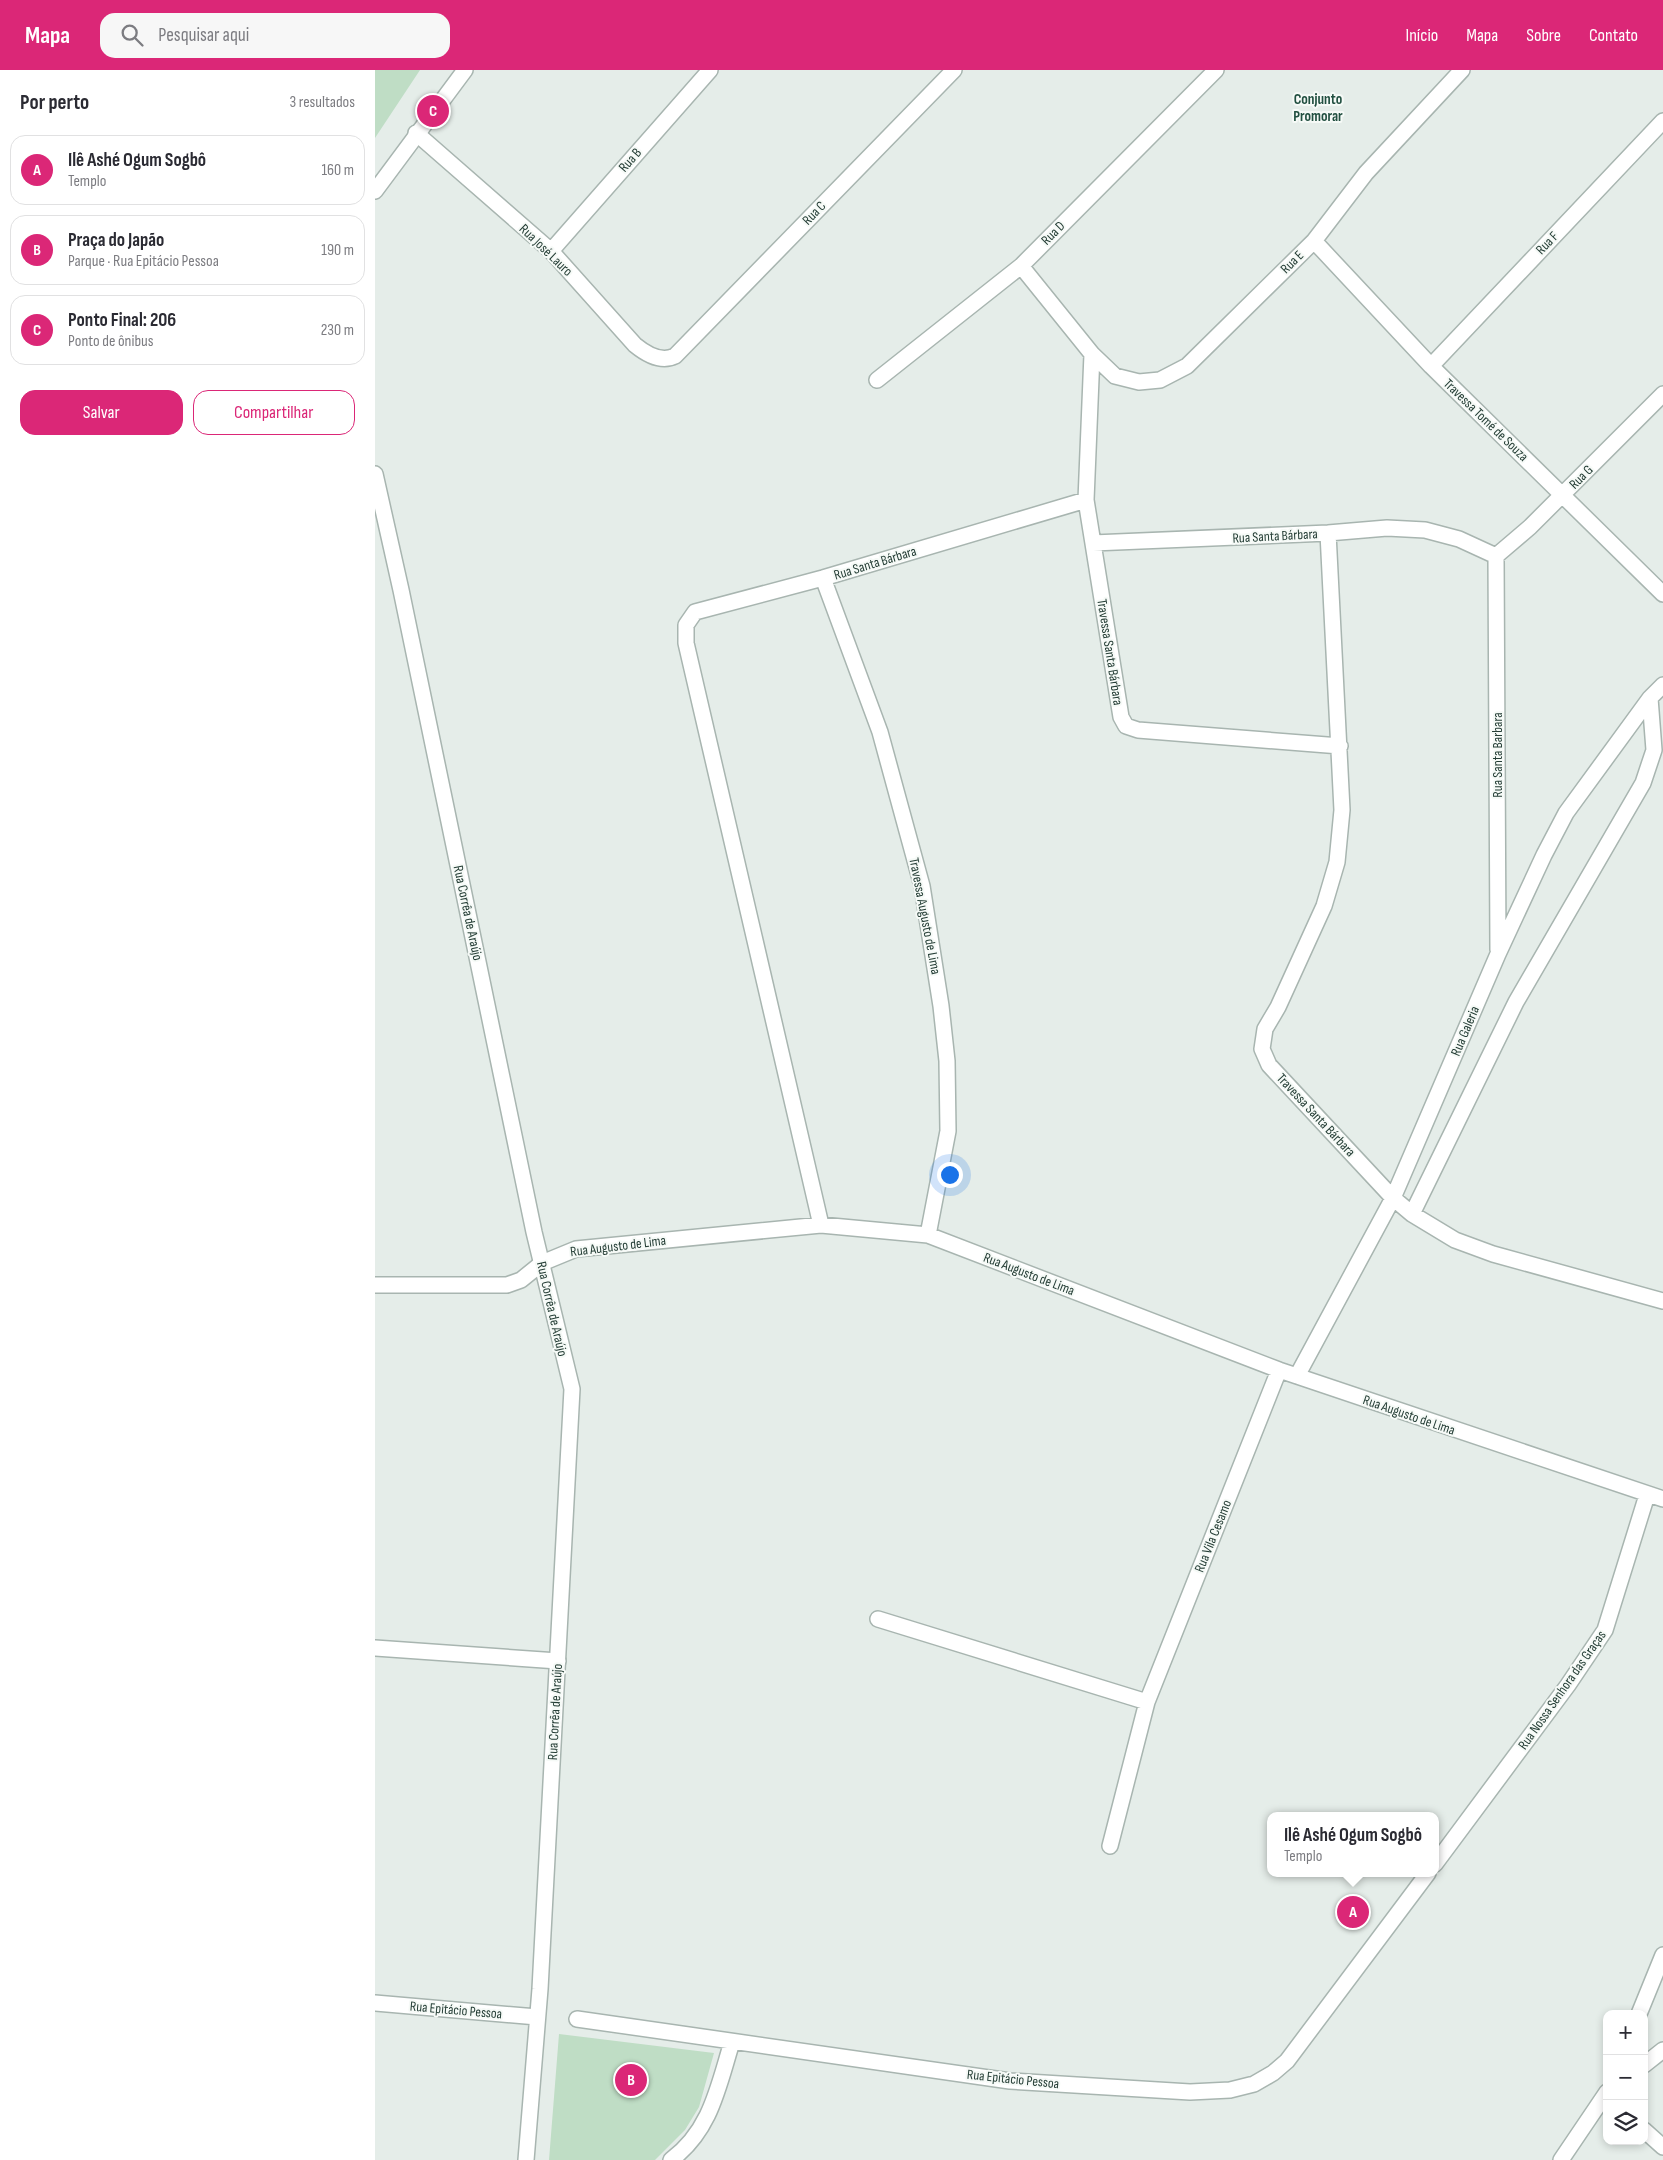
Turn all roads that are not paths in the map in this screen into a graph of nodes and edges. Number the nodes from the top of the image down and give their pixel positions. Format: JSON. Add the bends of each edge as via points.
{"nodes":[{"id":1,"x":465,"y":70,"type":"edge"},
{"id":2,"x":710,"y":70,"type":"edge"},
{"id":3,"x":954,"y":70,"type":"edge"},
{"id":4,"x":1216,"y":70,"type":"edge"},
{"id":5,"x":1462,"y":70,"type":"edge"},
{"id":6,"x":1663,"y":121,"type":"edge"},
{"id":7,"x":416,"y":133,"type":"junction"},
{"id":8,"x":375,"y":191,"type":"edge"},
{"id":9,"x":1315,"y":240,"type":"junction"},
{"id":10,"x":551,"y":251,"type":"junction"},
{"id":11,"x":1021,"y":266,"type":"junction"},
{"id":12,"x":1092,"y":354,"type":"junction"},
{"id":13,"x":675,"y":356,"type":"joint"},
{"id":14,"x":1431,"y":366,"type":"junction"},
{"id":15,"x":877,"y":380,"type":"dead end"},
{"id":16,"x":1663,"y":394,"type":"edge"},
{"id":17,"x":375,"y":474,"type":"edge"},
{"id":18,"x":1563,"y":496,"type":"junction"},
{"id":19,"x":1086,"y":500,"type":"junction"},
{"id":20,"x":1328,"y":533,"type":"junction"},
{"id":21,"x":1093,"y":543,"type":"junction"},
{"id":22,"x":1496,"y":556,"type":"junction"},
{"id":23,"x":823,"y":578,"type":"junction"},
{"id":24,"x":1663,"y":594,"type":"edge"},
{"id":25,"x":1663,"y":685,"type":"edge"},
{"id":26,"x":1650,"y":698,"type":"junction"},
{"id":27,"x":1340,"y":746,"type":"junction"},
{"id":28,"x":1498,"y":954,"type":"junction"},
{"id":29,"x":1393,"y":1198,"type":"junction"},
{"id":30,"x":1412,"y":1214,"type":"junction"},
{"id":31,"x":821,"y":1225,"type":"junction"},
{"id":32,"x":928,"y":1235,"type":"junction"},
{"id":33,"x":541,"y":1263,"type":"junction"},
{"id":34,"x":375,"y":1285,"type":"edge"},
{"id":35,"x":1663,"y":1301,"type":"edge"},
{"id":36,"x":1279,"y":1370,"type":"junction"},
{"id":37,"x":1297,"y":1376,"type":"junction"},
{"id":38,"x":1647,"y":1495,"type":"junction"},
{"id":39,"x":1663,"y":1499,"type":"edge"},
{"id":40,"x":878,"y":1619,"type":"dead end"},
{"id":41,"x":375,"y":1648,"type":"edge"},
{"id":42,"x":558,"y":1660,"type":"junction"},
{"id":43,"x":1147,"y":1702,"type":"junction"},
{"id":44,"x":1110,"y":1846,"type":"dead end"},
{"id":45,"x":1439,"y":1859,"type":"edge"},
{"id":46,"x":1425,"y":1877,"type":"edge"},
{"id":47,"x":1663,"y":1955,"type":"edge"},
{"id":48,"x":375,"y":2003,"type":"edge"},
{"id":49,"x":1641,"y":2010,"type":"edge"},
{"id":50,"x":537,"y":2017,"type":"junction"},
{"id":51,"x":577,"y":2019,"type":"dead end"},
{"id":52,"x":733,"y":2042,"type":"junction"},
{"id":53,"x":1663,"y":2050,"type":"edge"},
{"id":54,"x":1648,"y":2062,"type":"edge"},
{"id":55,"x":1603,"y":2100,"type":"edge"},
{"id":56,"x":1648,"y":2134,"type":"edge"},
{"id":57,"x":1663,"y":2147,"type":"edge"},
{"id":58,"x":526,"y":2160,"type":"edge"},
{"id":59,"x":671,"y":2160,"type":"edge"},
{"id":60,"x":1561,"y":2160,"type":"edge"}],
"edges":[{"from":1,"to":7,"type":"street"},
{"from":2,"to":10,"type":"street","name":"Rua B"},
{"from":3,"to":13,"type":"street","name":"Rua C"},
{"from":4,"to":11,"type":"street","name":"Rua D"},
{"from":5,"to":9,"type":"street","name":"Rua E","via":[[1366,173]]},
{"from":6,"to":14,"type":"street","name":"Rua F"},
{"from":7,"to":8,"type":"street"},
{"from":7,"to":10,"type":"street","name":"Rua José Lauro"},
{"from":9,"to":12,"type":"street","name":"Rua E","via":[[1187,366],[1160,380],[1139,382],[1115,376]]},
{"from":9,"to":14,"type":"street","name":"Travessa Tomé de Souza"},
{"from":10,"to":13,"type":"street","name":"Rua José Lauro","via":[[642,351],[661,359]]},
{"from":11,"to":12,"type":"street"},
{"from":11,"to":15,"type":"street","name":"Rua D"},
{"from":12,"to":19,"type":"street"},
{"from":14,"to":18,"type":"street","name":"Travessa Tomé de Souza"},
{"from":16,"to":18,"type":"street","name":"Rua G"},
{"from":17,"to":33,"type":"street","name":"Rua Corrêa de Araújo"},
{"from":18,"to":22,"type":"street","name":"Rua G"},
{"from":18,"to":24,"type":"street","name":"Travessa Tomé de Souza"},
{"from":19,"to":21,"type":"street"},
{"from":19,"to":23,"type":"street","name":"Rua Santa Bárbara"},
{"from":20,"to":21,"type":"street","name":"Rua Santa Bárbara"},
{"from":20,"to":22,"type":"street","name":"Rua Santa Bárbara","via":[[1387,528],[1425,530],[1459,539]]},
{"from":20,"to":27,"type":"street","name":"Travessa Santa Bárbara"},
{"from":21,"to":27,"type":"street","name":"Travessa Santa Bárbara","via":[[1121,717],[1126,726],[1138,730]]},
{"from":22,"to":28,"type":"street","name":"Rua Santa Barbara"},
{"from":23,"to":31,"type":"street","name":"Rua Santa Bárbara","via":[[695,612],[686,625],[686,643]]},
{"from":23,"to":32,"type":"street","name":"Travessa Augusto de Lima","via":[[879,732],[925,904],[941,1006],[948,1131]]},
{"from":25,"to":26,"type":"street","name":"Rua Galeria"},
{"from":26,"to":28,"type":"street","name":"Rua Galeria","via":[[1566,814]]},
{"from":26,"to":30,"type":"street","via":[[1654,750],[1643,783],[1516,1002]]},
{"from":27,"to":29,"type":"street","name":"Travessa Santa Bárbara","via":[[1342,810],[1337,862],[1324,906],[1278,1007],[1265,1028],[1262,1049],[1269,1065]]},
{"from":28,"to":29,"type":"street","name":"Rua Galeria"},
{"from":29,"to":30,"type":"street","name":"Travessa Santa Bárbara"},
{"from":29,"to":37,"type":"street","name":"Rua Galeria"},
{"from":30,"to":35,"type":"street","name":"Travessa Santa Bárbara","via":[[1455,1240],[1493,1254]]},
{"from":31,"to":32,"type":"street","name":"Rua Augusto de Lima"},
{"from":31,"to":33,"type":"street","name":"Rua Augusto de Lima","via":[[576,1249]]},
{"from":32,"to":36,"type":"street","name":"Rua Augusto de Lima"},
{"from":33,"to":34,"type":"street","name":"Rua Augusto de Lima","via":[[521,1280],[507,1285]]},
{"from":33,"to":42,"type":"street","name":"Rua Corrêa de Araújo","via":[[571,1389]]},
{"from":36,"to":37,"type":"street","name":"Rua Augusto de Lima"},
{"from":36,"to":43,"type":"street","name":"Rua Vila Cesamo"},
{"from":37,"to":38,"type":"street","name":"Rua Augusto de Lima"},
{"from":38,"to":39,"type":"street","name":"Rua Augusto de Lima"},
{"from":38,"to":45,"type":"street","name":"Rua Nossa Senhora das Graças","via":[[1605,1630]]},
{"from":40,"to":43,"type":"street"},
{"from":41,"to":42,"type":"street"},
{"from":42,"to":50,"type":"street","name":"Rua Corrêa de Araújo"},
{"from":43,"to":44,"type":"street","name":"Rua Vila Cesamo"},
{"from":46,"to":52,"type":"street","name":"Rua Epitácio Pessoa","via":[[1287,2061],[1255,2084],[1230,2090],[1190,2092],[1011,2081]]},
{"from":47,"to":49,"type":"street"},
{"from":48,"to":50,"type":"street","name":"Rua Epitácio Pessoa"},
{"from":50,"to":58,"type":"street","name":"Rua Corrêa de Araújo"},
{"from":51,"to":52,"type":"street","name":"Rua Epitácio Pessoa"},
{"from":52,"to":59,"type":"street","via":[[707,2119],[682,2152]]},
{"from":53,"to":54,"type":"street"},
{"from":55,"to":60,"type":"street"},
{"from":56,"to":57,"type":"street"}]}
